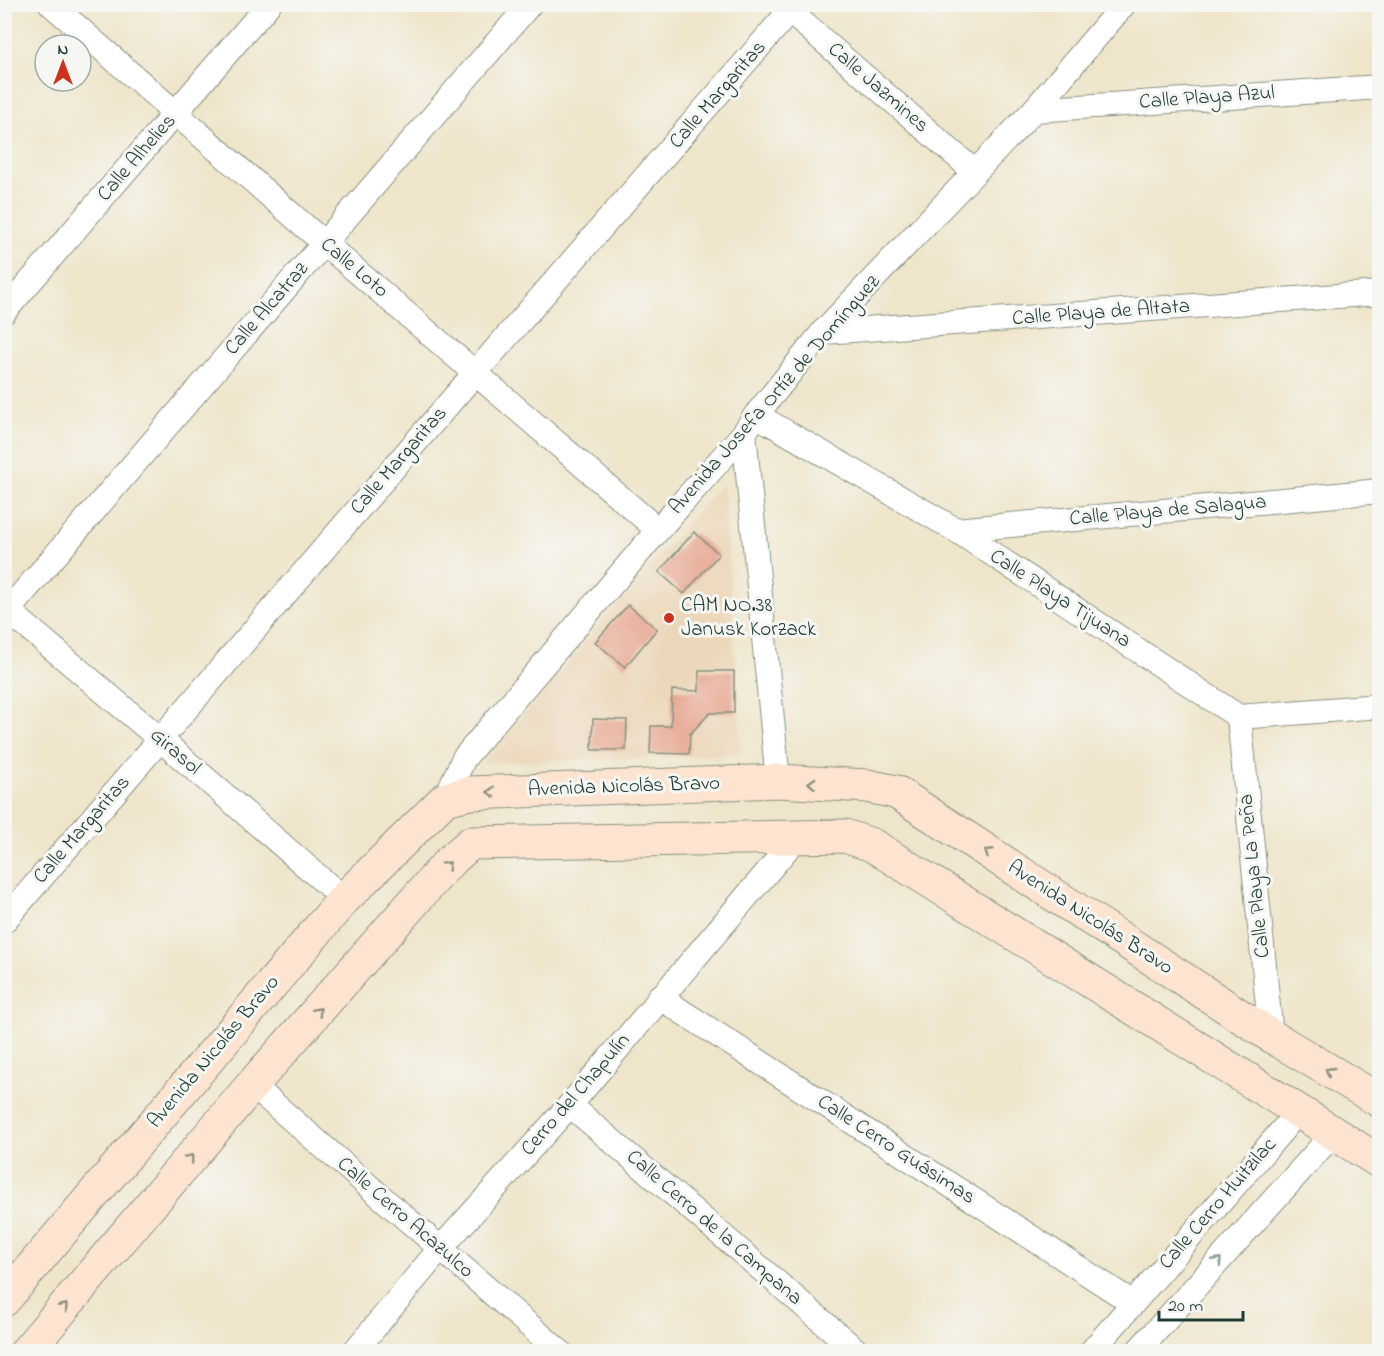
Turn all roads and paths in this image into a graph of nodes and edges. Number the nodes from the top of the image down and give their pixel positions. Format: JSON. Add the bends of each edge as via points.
{"nodes":[{"id":1,"x":51,"y":4,"type":"edge"},
{"id":2,"x":269,"y":4,"type":"edge"},
{"id":3,"x":530,"y":4,"type":"edge"},
{"id":4,"x":1124,"y":4,"type":"edge"},
{"id":5,"x":789,"y":7,"type":"edge"},
{"id":6,"x":1380,"y":87,"type":"edge"},
{"id":7,"x":1034,"y":110,"type":"junction"},
{"id":8,"x":175,"y":114,"type":"junction"},
{"id":9,"x":975,"y":172,"type":"junction"},
{"id":10,"x":324,"y":243,"type":"junction"},
{"id":11,"x":1380,"y":293,"type":"edge"},
{"id":12,"x":4,"y":312,"type":"edge"},
{"id":13,"x":823,"y":332,"type":"junction"},
{"id":14,"x":476,"y":372,"type":"junction"},
{"id":15,"x":750,"y":424,"type":"junction"},
{"id":16,"x":1380,"y":491,"type":"edge"},
{"id":17,"x":658,"y":530,"type":"junction"},
{"id":18,"x":956,"y":530,"type":"junction"},
{"id":19,"x":6,"y":610,"type":"edge"},
{"id":20,"x":1380,"y":706,"type":"edge"},
{"id":21,"x":1239,"y":717,"type":"junction"},
{"id":22,"x":160,"y":739,"type":"junction"},
{"id":23,"x":778,"y":781,"type":"junction"},
{"id":24,"x":445,"y":800,"type":"junction"},
{"id":25,"x":797,"y":837,"type":"junction"},
{"id":26,"x":344,"y":899,"type":"junction"},
{"id":27,"x":4,"y":921,"type":"edge"},
{"id":28,"x":659,"y":997,"type":"junction"},
{"id":29,"x":1271,"y":1036,"type":"junction"},
{"id":30,"x":252,"y":1085,"type":"junction"},
{"id":31,"x":1380,"y":1101,"type":"edge"},
{"id":32,"x":570,"y":1104,"type":"junction"},
{"id":33,"x":1298,"y":1112,"type":"junction"},
{"id":34,"x":1333,"y":1134,"type":"junction"},
{"id":35,"x":1380,"y":1162,"type":"edge"},
{"id":36,"x":441,"y":1249,"type":"junction"},
{"id":37,"x":4,"y":1300,"type":"edge"},
{"id":38,"x":1133,"y":1303,"type":"junction"},
{"id":39,"x":26,"y":1352,"type":"edge"},
{"id":40,"x":354,"y":1352,"type":"edge"},
{"id":41,"x":560,"y":1352,"type":"edge"},
{"id":42,"x":858,"y":1352,"type":"edge"},
{"id":43,"x":1091,"y":1352,"type":"edge"},
{"id":44,"x":1137,"y":1352,"type":"edge"}],
"edges":[{"from":1,"to":8,"type":"street","name":"Calle Loto"},
{"from":2,"to":8,"type":"street","name":"Calle Alhelies"},
{"from":3,"to":10,"type":"street","name":"Calle Alcatraz"},
{"from":4,"to":7,"type":"street","name":"Avenida Josefa Ortíz de Domínguez"},
{"from":5,"to":9,"type":"street","name":"Calle Jazmines"},
{"from":5,"to":14,"type":"street","name":"Calle Margaritas"},
{"from":6,"to":7,"type":"street","name":"Calle Playa Azul"},
{"from":7,"to":9,"type":"street","name":"Avenida Josefa Ortíz de Domínguez"},
{"from":8,"to":10,"type":"street","name":"Calle Loto"},
{"from":8,"to":12,"type":"street","name":"Calle Alhelies"},
{"from":9,"to":13,"type":"street","name":"Avenida Josefa Ortíz de Domínguez"},
{"from":10,"to":14,"type":"street","name":"Calle Loto"},
{"from":10,"to":19,"type":"street","name":"Calle Alcatraz"},
{"from":11,"to":13,"type":"street","name":"Calle Playa de Altata"},
{"from":13,"to":15,"type":"street","name":"Avenida Josefa Ortíz de Domínguez"},
{"from":14,"to":17,"type":"street","name":"Calle Loto"},
{"from":14,"to":22,"type":"street","name":"Calle Margaritas"},
{"from":15,"to":17,"type":"street","name":"Avenida Josefa Ortíz de Domínguez"},
{"from":15,"to":18,"type":"street","name":"Calle Playa Tijuana"},
{"from":15,"to":23,"type":"street"},
{"from":16,"to":18,"type":"street","name":"Calle Playa de Salagua"},
{"from":17,"to":24,"type":"street","name":"Avenida Josefa Ortíz de Domínguez","via":[[464,758]]},
{"from":18,"to":21,"type":"street","name":"Calle Playa Tijuana"},
{"from":19,"to":22,"type":"street","name":"Girasol"},
{"from":20,"to":21,"type":"street"},
{"from":21,"to":29,"type":"street","name":"Calle Playa La Peña"},
{"from":22,"to":26,"type":"street","name":"Girasol"},
{"from":22,"to":27,"type":"street","name":"Calle Margaritas"},
{"from":23,"to":24,"type":"street","name":"Avenida Nicolás Bravo","one_way":true,"via":[[470,793]]},
{"from":29,"to":23,"type":"street","name":"Avenida Nicolás Bravo","one_way":true,"via":[[896,792],[867,786]]},
{"from":24,"to":26,"type":"street","name":"Avenida Nicolás Bravo"},
{"from":25,"to":28,"type":"street","name":"Cerro del Chapulín"},
{"from":30,"to":25,"type":"street","one_way":true,"via":[[449,862],[471,843]]},
{"from":25,"to":33,"type":"street","via":[[846,836],[872,845]]},
{"from":26,"to":37,"type":"street","name":"Avenida Nicolás Bravo"},
{"from":28,"to":32,"type":"street","name":"Cerro del Chapulín"},
{"from":28,"to":38,"type":"street","name":"Calle Cerro Guásimas"},
{"from":31,"to":29,"type":"street","name":"Avenida Nicolás Bravo","one_way":true},
{"from":30,"to":36,"type":"street","name":"Calle Cerro Acazulco"},
{"from":39,"to":30,"type":"street","one_way":true},
{"from":32,"to":36,"type":"street","name":"Cerro del Chapulín"},
{"from":32,"to":42,"type":"street","name":"Calle Cerro de la Campana"},
{"from":33,"to":34,"type":"street"},
{"from":33,"to":38,"type":"street","name":"Calle Cerro Huitzilac"},
{"from":34,"to":35,"type":"street"},
{"from":44,"to":34,"type":"street","name":"Calle Cerro Huitzilac","one_way":true},
{"from":36,"to":40,"type":"street","name":"Cerro del Chapulín"},
{"from":36,"to":41,"type":"street","name":"Calle Cerro Acazulco"},
{"from":38,"to":43,"type":"street","name":"Calle Cerro Huitzilac"}]}
